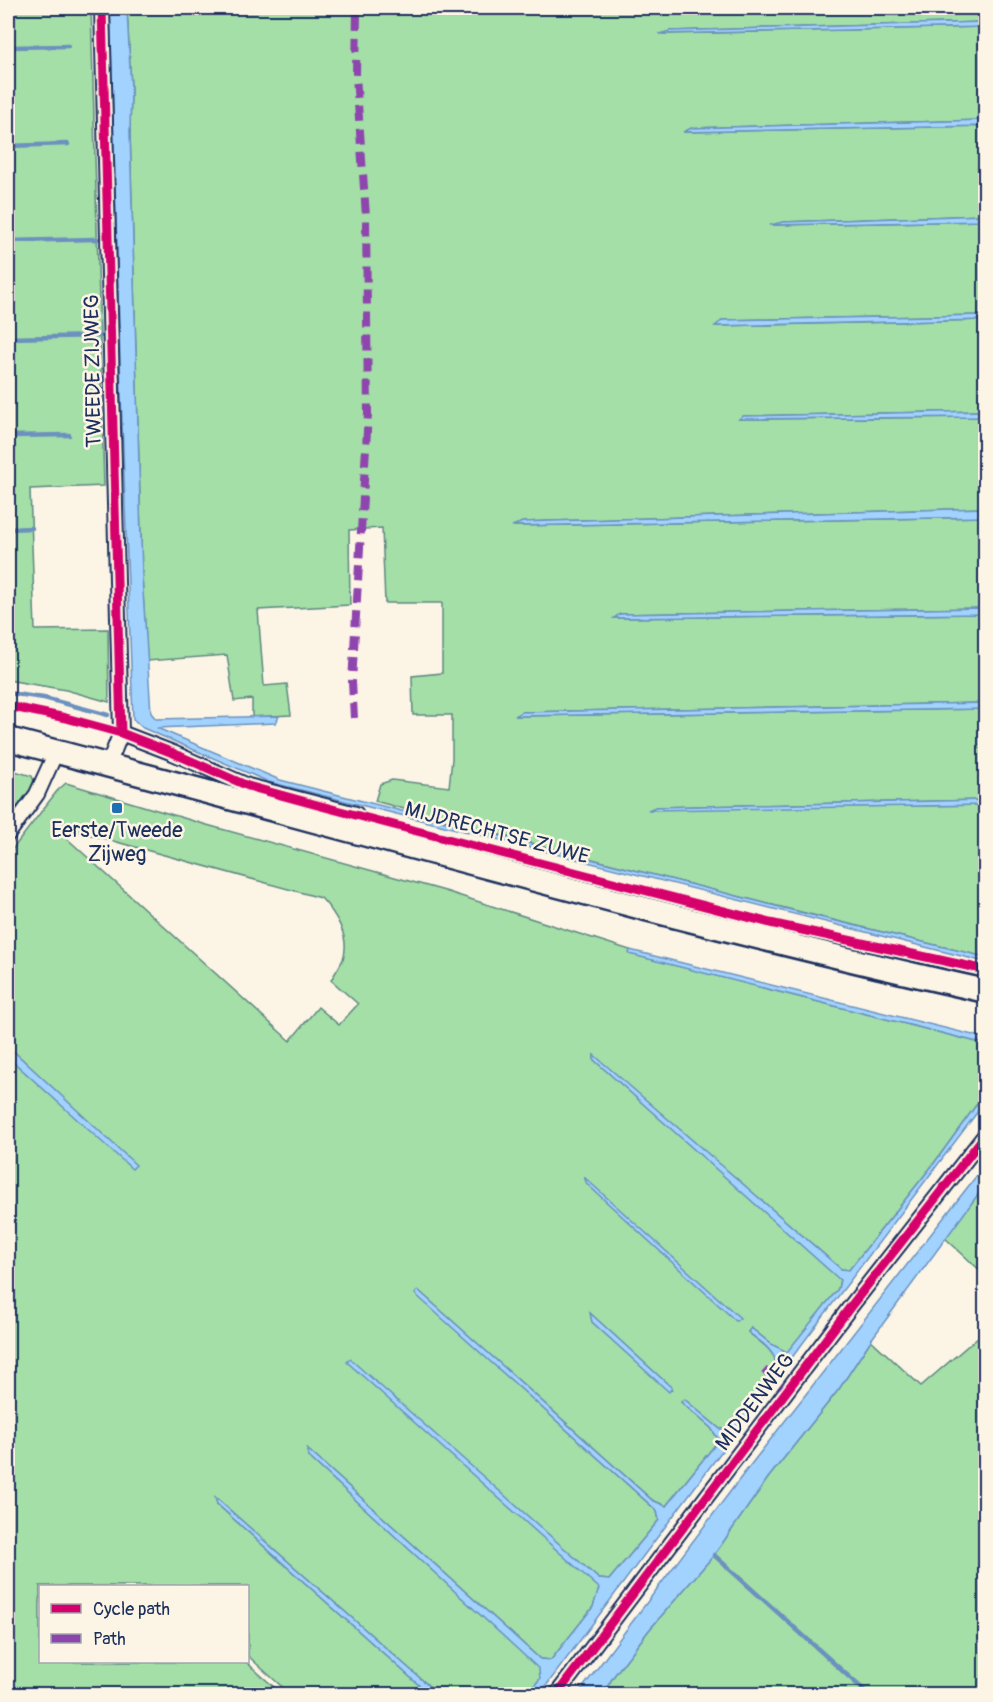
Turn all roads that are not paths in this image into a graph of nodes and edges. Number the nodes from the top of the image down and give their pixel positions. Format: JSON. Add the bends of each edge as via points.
{"nodes":[{"id":1,"x":102,"y":8,"type":"edge"},
{"id":2,"x":121,"y":733,"type":"junction"},
{"id":3,"x":8,"y":739,"type":"edge"},
{"id":4,"x":56,"y":752,"type":"junction"},
{"id":5,"x":108,"y":765,"type":"junction"},
{"id":6,"x":356,"y":814,"type":"dead end"},
{"id":7,"x":8,"y":834,"type":"edge"},
{"id":8,"x":986,"y":991,"type":"edge"},
{"id":9,"x":986,"y":1134,"type":"edge"},
{"id":10,"x":557,"y":1695,"type":"edge"}],
"edges":[{"from":1,"to":2,"type":"street","name":"TWEEDE ZIJWEG"},
{"from":2,"to":5,"type":"street","name":"TWEEDE ZIJWEG"},
{"from":2,"to":6,"type":"street","via":[[248,786]]},
{"from":3,"to":4,"type":"main road","name":"MIJDRECHTSE ZUWE"},
{"from":4,"to":5,"type":"main road","name":"MIJDRECHTSE ZUWE"},
{"from":4,"to":7,"type":"street","via":[[37,794]]},
{"from":5,"to":8,"type":"main road","name":"MIJDRECHTSE ZUWE","via":[[681,916]]},
{"from":9,"to":10,"type":"street","name":"MIDDENWEG","via":[[850,1306]]}]}
